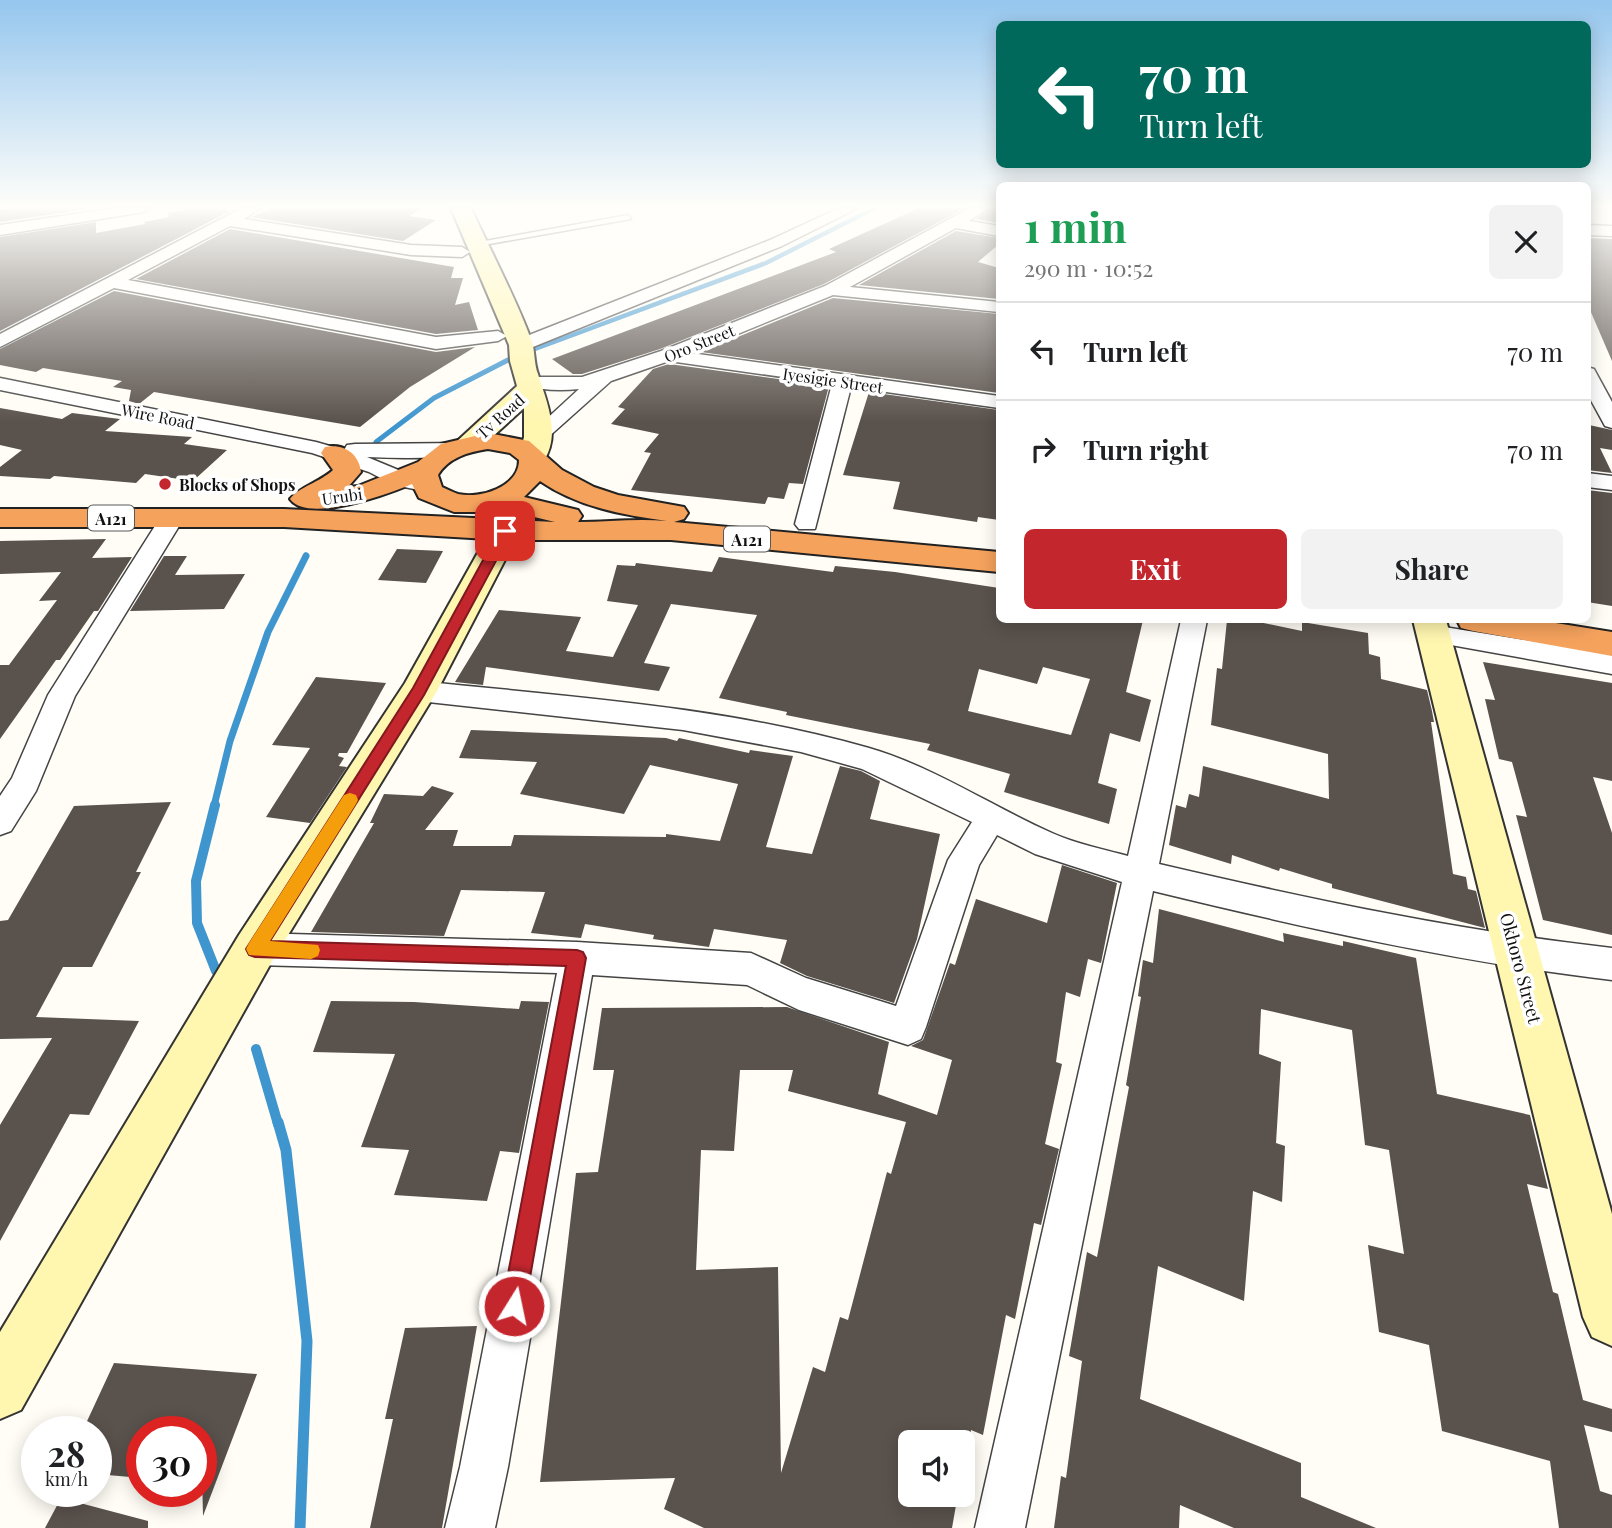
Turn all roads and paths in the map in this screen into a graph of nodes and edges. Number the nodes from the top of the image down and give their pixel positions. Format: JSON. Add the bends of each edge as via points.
{"nodes":[{"id":1,"x":115,"y":279,"type":"edge"},
{"id":2,"x":480,"y":279,"type":"edge"},
{"id":3,"x":484,"y":279,"type":"edge"},
{"id":4,"x":704,"y":279,"type":"edge"},
{"id":5,"x":850,"y":279,"type":"edge"},
{"id":6,"x":110,"y":282,"type":"junction"},
{"id":7,"x":831,"y":290,"type":"junction"},
{"id":8,"x":996,"y":307,"type":"edge"},
{"id":9,"x":498,"y":336,"type":"junction"},
{"id":10,"x":0,"y":341,"type":"edge"},
{"id":11,"x":668,"y":355,"type":"junction"},
{"id":12,"x":525,"y":370,"type":"junction"},
{"id":13,"x":602,"y":379,"type":"junction"},
{"id":14,"x":844,"y":381,"type":"junction"},
{"id":15,"x":1591,"y":381,"type":"edge"},
{"id":16,"x":0,"y":384,"type":"edge"},
{"id":17,"x":996,"y":402,"type":"edge"},
{"id":18,"x":1612,"y":422,"type":"edge"},
{"id":19,"x":461,"y":446,"type":"junction"},
{"id":20,"x":326,"y":451,"type":"junction"},
{"id":21,"x":536,"y":452,"type":"junction"},
{"id":22,"x":418,"y":477,"type":"junction"},
{"id":23,"x":1591,"y":480,"type":"edge"},
{"id":24,"x":1612,"y":483,"type":"edge"},
{"id":25,"x":450,"y":502,"type":"junction"},
{"id":26,"x":0,"y":503,"type":"edge"},
{"id":27,"x":293,"y":509,"type":"junction"},
{"id":28,"x":502,"y":515,"type":"junction"},
{"id":29,"x":0,"y":518,"type":"edge"},
{"id":30,"x":172,"y":518,"type":"junction"},
{"id":31,"x":807,"y":524,"type":"junction"},
{"id":32,"x":996,"y":540,"type":"edge"},
{"id":33,"x":996,"y":562,"type":"edge"},
{"id":34,"x":1193,"y":623,"type":"edge"},
{"id":35,"x":1581,"y":623,"type":"edge"},
{"id":36,"x":1444,"y":624,"type":"edge"},
{"id":37,"x":1612,"y":628,"type":"edge"},
{"id":38,"x":1612,"y":644,"type":"edge"},
{"id":39,"x":1612,"y":664,"type":"edge"},
{"id":40,"x":419,"y":691,"type":"junction"},
{"id":41,"x":13,"y":783,"type":"edge"},
{"id":42,"x":992,"y":817,"type":"junction"},
{"id":43,"x":0,"y":822,"type":"edge"},
{"id":44,"x":1141,"y":874,"type":"junction"},
{"id":45,"x":255,"y":949,"type":"junction"},
{"id":46,"x":1517,"y":953,"type":"junction"},
{"id":47,"x":577,"y":958,"type":"junction"},
{"id":48,"x":1612,"y":964,"type":"edge"},
{"id":49,"x":1612,"y":1317,"type":"edge"},
{"id":50,"x":0,"y":1389,"type":"edge"},
{"id":51,"x":471,"y":1528,"type":"edge"},
{"id":52,"x":1000,"y":1528,"type":"edge"}],
"edges":[{"from":1,"to":6,"type":"street"},
{"from":2,"to":9,"type":"street","name":"Tv Road"},
{"from":3,"to":12,"type":"street","name":"Tv Road"},
{"from":4,"to":12,"type":"street"},
{"from":5,"to":7,"type":"street","name":"Oro Street"},
{"from":6,"to":9,"type":"street","via":[[436,343]]},
{"from":6,"to":10,"type":"street"},
{"from":7,"to":8,"type":"street"},
{"from":7,"to":11,"type":"street","name":"Oro Street"},
{"from":9,"to":12,"type":"street","name":"Tv Road","via":[[504,350]]},
{"from":11,"to":13,"type":"street","name":"Oro Street"},
{"from":11,"to":14,"type":"street","name":"Iyesigie Street"},
{"from":12,"to":13,"type":"street","name":"Oro Street","via":[[563,385]]},
{"from":12,"to":19,"type":"street","name":"Tv Road"},
{"from":12,"to":21,"type":"street","name":"Tv Road","via":[[540,415]]},
{"from":13,"to":21,"type":"street","name":"Oro Street"},
{"from":14,"to":17,"type":"street","name":"Iyesigie Street"},
{"from":14,"to":31,"type":"street"},
{"from":15,"to":18,"type":"street"},
{"from":16,"to":20,"type":"street","name":"Wire Road"},
{"from":19,"to":20,"type":"street","name":"Wire Road","via":[[422,452]]},
{"from":19,"to":21,"type":"highway","number":"A121","via":[[507,442]]},
{"from":19,"to":22,"type":"highway","number":"A121","via":[[434,460]]},
{"from":20,"to":22,"type":"street","name":"Wire Road"},
{"from":20,"to":27,"type":"highway","number":"A121","via":[[346,464],[348,472],[332,487]]},
{"from":21,"to":28,"type":"highway","number":"A121","via":[[534,474]]},
{"from":21,"to":31,"type":"highway","number":"A121","via":[[556,481],[583,496],[637,508]]},
{"from":22,"to":25,"type":"highway","via":[[429,492]]},
{"from":22,"to":27,"type":"highway","name":"Urubi","number":"A121"},
{"from":23,"to":24,"type":"street"},
{"from":25,"to":27,"type":"highway","number":"A121"},
{"from":25,"to":28,"type":"highway","number":"A121"},
{"from":26,"to":27,"type":"highway","name":"Urubi","number":"A121"},
{"from":27,"to":28,"type":"highway","number":"A121"},
{"from":27,"to":30,"type":"highway","number":"A121","via":[[223,518]]},
{"from":28,"to":33,"type":"highway","number":"A121","via":[[547,513],[666,532]]},
{"from":28,"to":40,"type":"street"},
{"from":29,"to":30,"type":"highway","number":"A121"},
{"from":30,"to":41,"type":"street"},
{"from":31,"to":32,"type":"highway","number":"A121"},
{"from":34,"to":44,"type":"street"},
{"from":35,"to":37,"type":"highway"},
{"from":36,"to":38,"type":"highway"},
{"from":36,"to":39,"type":"street"},
{"from":36,"to":46,"type":"street","name":"Okhoro Street"},
{"from":40,"to":42,"type":"street","via":[[683,719],[801,741],[870,760]]},
{"from":40,"to":45,"type":"street"},
{"from":41,"to":43,"type":"street"},
{"from":42,"to":44,"type":"street","via":[[1046,845]]},
{"from":42,"to":47,"type":"street","via":[[964,860],[908,1027],[799,993],[751,969]]},
{"from":44,"to":46,"type":"street"},
{"from":44,"to":52,"type":"street"},
{"from":45,"to":47,"type":"street"},
{"from":45,"to":50,"type":"street"},
{"from":46,"to":48,"type":"street"},
{"from":46,"to":49,"type":"street","name":"Okhoro Street"},
{"from":47,"to":51,"type":"street"}]}
